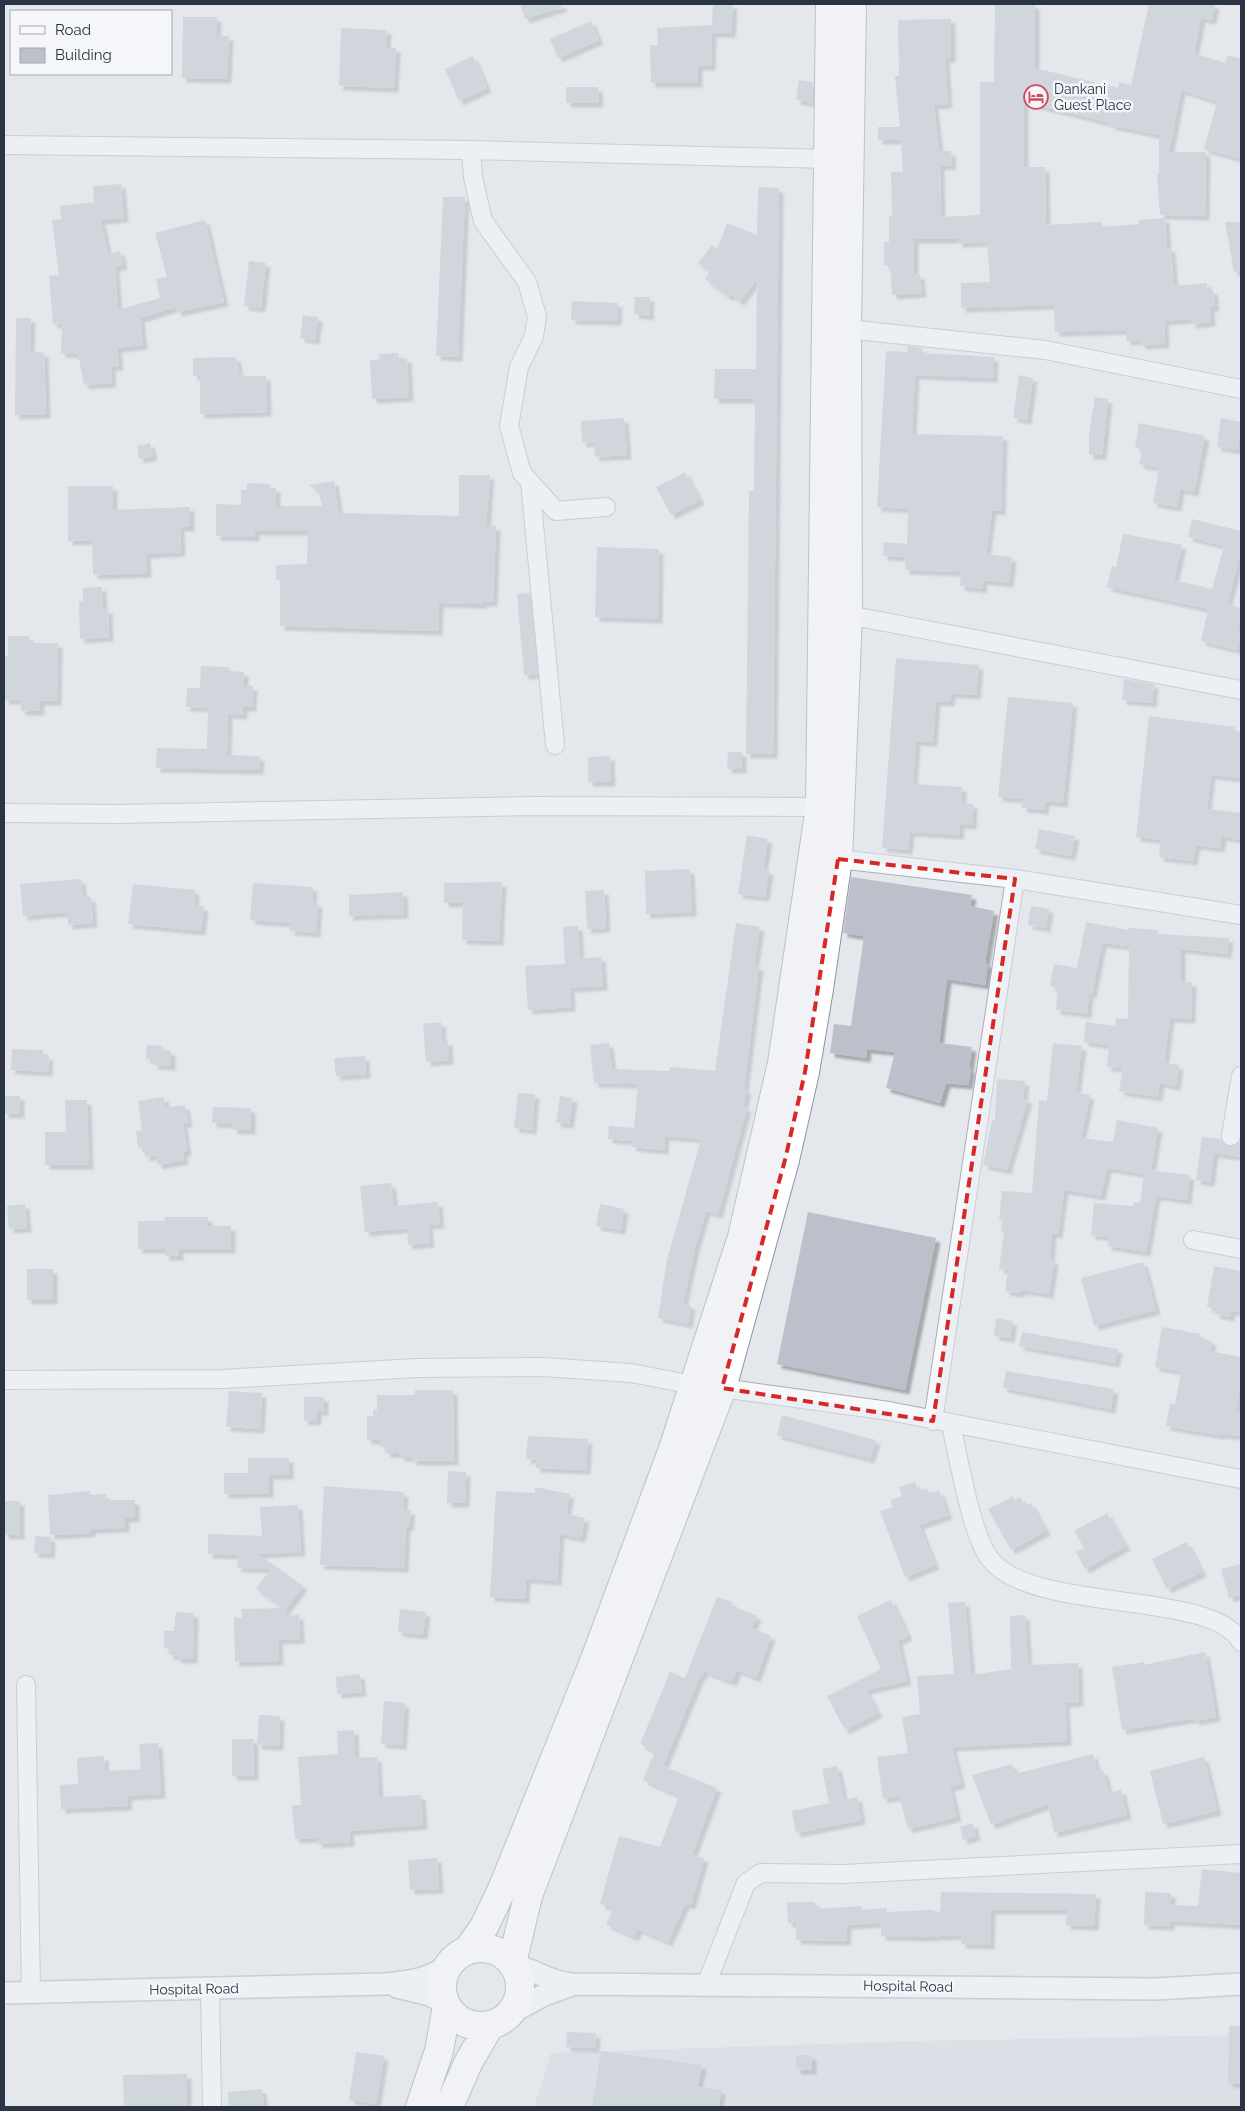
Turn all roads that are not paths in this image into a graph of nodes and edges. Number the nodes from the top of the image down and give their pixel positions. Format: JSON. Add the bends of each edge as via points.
{"nodes":[{"id":1,"x":830,"y":4,"type":"edge"},
{"id":2,"x":852,"y":4,"type":"edge"},
{"id":3,"x":4,"y":145,"type":"edge"},
{"id":4,"x":471,"y":150,"type":"junction"},
{"id":5,"x":827,"y":159,"type":"junction"},
{"id":6,"x":847,"y":329,"type":"junction"},
{"id":7,"x":1241,"y":389,"type":"edge"},
{"id":8,"x":530,"y":482,"type":"junction"},
{"id":9,"x":606,"y":507,"type":"dead end"},
{"id":10,"x":848,"y":615,"type":"junction"},
{"id":11,"x":1241,"y":690,"type":"edge"},
{"id":12,"x":555,"y":745,"type":"dead end"},
{"id":13,"x":820,"y":808,"type":"junction"},
{"id":14,"x":4,"y":813,"type":"edge"},
{"id":15,"x":838,"y":859,"type":"junction"},
{"id":16,"x":1015,"y":879,"type":"junction"},
{"id":17,"x":1241,"y":914,"type":"edge"},
{"id":18,"x":1241,"y":1076,"type":"edge"},
{"id":19,"x":1231,"y":1136,"type":"dead end"},
{"id":20,"x":1193,"y":1240,"type":"dead end"},
{"id":21,"x":1241,"y":1249,"type":"edge"},
{"id":22,"x":4,"y":1380,"type":"edge"},
{"id":23,"x":694,"y":1385,"type":"junction"},
{"id":24,"x":722,"y":1388,"type":"junction"},
{"id":25,"x":933,"y":1421,"type":"junction"},
{"id":26,"x":951,"y":1425,"type":"junction"},
{"id":27,"x":1241,"y":1479,"type":"edge"},
{"id":28,"x":1241,"y":1642,"type":"edge"},
{"id":29,"x":26,"y":1685,"type":"dead end"},
{"id":30,"x":1241,"y":1854,"type":"edge"},
{"id":31,"x":459,"y":1956,"type":"junction"},
{"id":32,"x":519,"y":1965,"type":"junction"},
{"id":33,"x":385,"y":1984,"type":"junction"},
{"id":34,"x":574,"y":1984,"type":"junction"},
{"id":35,"x":706,"y":1984,"type":"junction"},
{"id":36,"x":1241,"y":1984,"type":"edge"},
{"id":37,"x":210,"y":1988,"type":"junction"},
{"id":38,"x":31,"y":1992,"type":"junction"},
{"id":39,"x":4,"y":1993,"type":"edge"},
{"id":40,"x":446,"y":2005,"type":"junction"},
{"id":41,"x":500,"y":2019,"type":"junction"},
{"id":42,"x":212,"y":2107,"type":"edge"},
{"id":43,"x":420,"y":2107,"type":"edge"},
{"id":44,"x":449,"y":2107,"type":"edge"}],
"edges":[{"from":1,"to":5,"type":"highway"},
{"from":2,"to":6,"type":"highway"},
{"from":3,"to":4,"type":"street"},
{"from":4,"to":5,"type":"street"},
{"from":4,"to":8,"type":"street","via":[[483,221],[527,282],[537,316],[534,336],[519,367],[509,426],[522,473]]},
{"from":5,"to":13,"type":"highway"},
{"from":6,"to":7,"type":"street","via":[[1045,350]]},
{"from":6,"to":10,"type":"highway"},
{"from":8,"to":9,"type":"street","via":[[556,511]]},
{"from":8,"to":12,"type":"street"},
{"from":10,"to":11,"type":"street"},
{"from":10,"to":15,"type":"highway"},
{"from":13,"to":14,"type":"street","via":[[534,806]]},
{"from":13,"to":23,"type":"highway","via":[[782,1063],[766,1140],[742,1237]]},
{"from":15,"to":16,"type":"street"},
{"from":15,"to":24,"type":"highway","via":[[799,1098],[765,1239]]},
{"from":16,"to":17,"type":"street"},
{"from":16,"to":25,"type":"street"},
{"from":18,"to":19,"type":"street"},
{"from":20,"to":21,"type":"street"},
{"from":22,"to":23,"type":"street","via":[[223,1379],[416,1368],[543,1366],[631,1373]]},
{"from":23,"to":31,"type":"highway","via":[[635,1553],[509,1873],[489,1918]]},
{"from":24,"to":25,"type":"street","via":[[889,1411]]},
{"from":24,"to":32,"type":"highway","via":[[531,1887],[521,1920]]},
{"from":25,"to":26,"type":"street"},
{"from":26,"to":27,"type":"street"},
{"from":26,"to":28,"type":"street","via":[[978,1539],[991,1560],[1011,1577],[1050,1589],[1203,1616],[1236,1634]]},
{"from":29,"to":38,"type":"street"},
{"from":30,"to":35,"type":"street","via":[[843,1874],[761,1873],[746,1883]]},
{"from":31,"to":32,"type":"highway","via":[[476,1948],[495,1950]]},
{"from":31,"to":33,"type":"street","via":[[438,1972],[420,1979]]},
{"from":31,"to":40,"type":"highway","via":[[443,1978]]},
{"from":32,"to":34,"type":"street","via":[[548,1979]]},
{"from":32,"to":41,"type":"highway","via":[[520,1996]]},
{"from":33,"to":37,"type":"street","name":"Hospital Road"},
{"from":33,"to":40,"type":"street","via":[[430,1995]]},
{"from":34,"to":35,"type":"street","name":"Hospital Road"},
{"from":34,"to":41,"type":"street","via":[[542,1996]]},
{"from":35,"to":36,"type":"street","name":"Hospital Road","via":[[1156,1989]]},
{"from":37,"to":38,"type":"street","name":"Hospital Road"},
{"from":37,"to":42,"type":"street"},
{"from":38,"to":39,"type":"street","name":"Hospital Road"},
{"from":40,"to":41,"type":"highway","via":[[452,2014],[468,2024]]},
{"from":40,"to":43,"type":"highway","via":[[439,2051]]},
{"from":41,"to":44,"type":"highway","via":[[471,2058]]}]}
